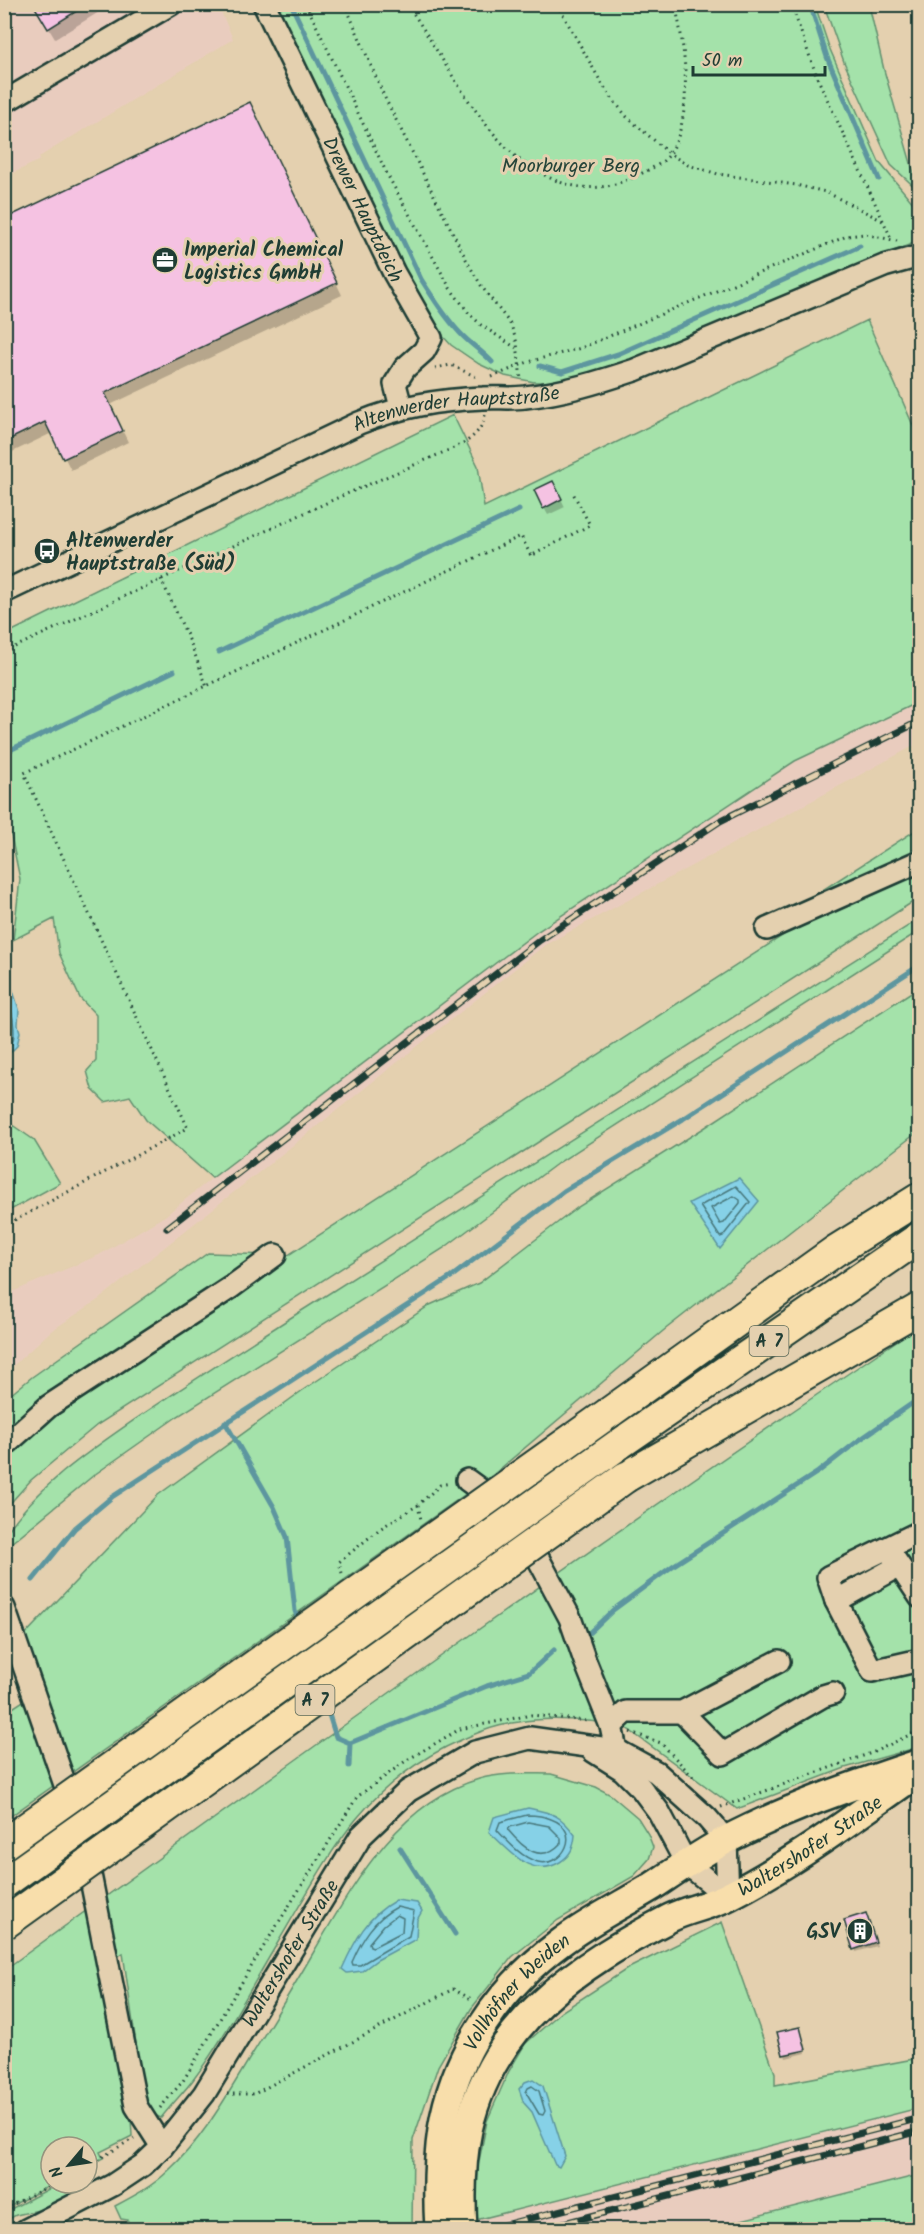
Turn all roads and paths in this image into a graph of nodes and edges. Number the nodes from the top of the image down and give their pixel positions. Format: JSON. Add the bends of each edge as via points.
{"nodes":[{"id":1,"x":171,"y":4,"type":"edge"},
{"id":2,"x":264,"y":4,"type":"edge"},
{"id":3,"x":306,"y":4,"type":"edge"},
{"id":4,"x":345,"y":4,"type":"edge"},
{"id":5,"x":407,"y":4,"type":"edge"},
{"id":6,"x":556,"y":4,"type":"edge"},
{"id":7,"x":675,"y":4,"type":"edge"},
{"id":8,"x":791,"y":4,"type":"edge"},
{"id":9,"x":4,"y":102,"type":"edge"},
{"id":10,"x":670,"y":154,"type":"junction"},
{"id":11,"x":885,"y":222,"type":"junction"},
{"id":12,"x":920,"y":256,"type":"edge"},
{"id":13,"x":516,"y":348,"type":"junction"},
{"id":14,"x":519,"y":365,"type":"junction"},
{"id":15,"x":432,"y":371,"type":"dead end"},
{"id":16,"x":485,"y":385,"type":"junction"},
{"id":17,"x":523,"y":398,"type":"junction"},
{"id":18,"x":401,"y":407,"type":"junction"},
{"id":19,"x":572,"y":491,"type":"dead end"},
{"id":20,"x":161,"y":579,"type":"junction"},
{"id":21,"x":4,"y":592,"type":"edge"},
{"id":22,"x":4,"y":652,"type":"edge"},
{"id":23,"x":207,"y":687,"type":"junction"},
{"id":24,"x":920,"y":861,"type":"edge"},
{"id":25,"x":767,"y":929,"type":"dead end"},
{"id":26,"x":920,"y":1198,"type":"edge"},
{"id":27,"x":4,"y":1226,"type":"edge"},
{"id":28,"x":920,"y":1237,"type":"edge"},
{"id":29,"x":275,"y":1254,"type":"dead end"},
{"id":30,"x":920,"y":1308,"type":"edge"},
{"id":31,"x":4,"y":1446,"type":"edge"},
{"id":32,"x":467,"y":1480,"type":"dead end"},
{"id":33,"x":920,"y":1532,"type":"edge"},
{"id":34,"x":887,"y":1546,"type":"junction"},
{"id":35,"x":899,"y":1566,"type":"junction"},
{"id":36,"x":920,"y":1598,"type":"edge"},
{"id":37,"x":836,"y":1601,"type":"junction"},
{"id":38,"x":4,"y":1608,"type":"edge"},
{"id":39,"x":920,"y":1660,"type":"edge"},
{"id":40,"x":779,"y":1662,"type":"dead end"},
{"id":41,"x":834,"y":1694,"type":"dead end"},
{"id":42,"x":295,"y":1698,"type":"dead end"},
{"id":43,"x":682,"y":1712,"type":"junction"},
{"id":44,"x":611,"y":1726,"type":"junction"},
{"id":45,"x":920,"y":1730,"type":"edge"},
{"id":46,"x":585,"y":1746,"type":"junction"},
{"id":47,"x":616,"y":1750,"type":"junction"},
{"id":48,"x":874,"y":1752,"type":"dead end"},
{"id":49,"x":407,"y":1760,"type":"dead end"},
{"id":50,"x":920,"y":1763,"type":"edge"},
{"id":51,"x":920,"y":1772,"type":"edge"},
{"id":52,"x":82,"y":1834,"type":"junction"},
{"id":53,"x":726,"y":1840,"type":"junction"},
{"id":54,"x":4,"y":1844,"type":"edge"},
{"id":55,"x":686,"y":1863,"type":"junction"},
{"id":56,"x":4,"y":1883,"type":"edge"},
{"id":57,"x":4,"y":1892,"type":"edge"},
{"id":58,"x":728,"y":1897,"type":"junction"},
{"id":59,"x":4,"y":1924,"type":"edge"},
{"id":60,"x":453,"y":1989,"type":"dead end"},
{"id":61,"x":204,"y":2094,"type":"junction"},
{"id":62,"x":147,"y":2124,"type":"junction"},
{"id":63,"x":162,"y":2147,"type":"junction"},
{"id":64,"x":99,"y":2159,"type":"edge"},
{"id":65,"x":39,"y":2191,"type":"edge"},
{"id":66,"x":4,"y":2209,"type":"edge"},
{"id":67,"x":26,"y":2229,"type":"edge"},
{"id":68,"x":439,"y":2229,"type":"edge"},
{"id":69,"x":463,"y":2229,"type":"edge"}],
"edges":[{"from":1,"to":9,"type":"street"},
{"from":2,"to":18,"type":"street","name":"Drewer Hauptdeich","via":[[394,273],[431,338],[395,384]]},
{"from":3,"to":13,"type":"path","via":[[388,176],[445,279],[481,325]]},
{"from":4,"to":13,"type":"path","via":[[413,155],[472,271],[511,325]]},
{"from":5,"to":10,"type":"path","via":[[493,133],[536,171],[561,183],[599,188],[643,173]]},
{"from":6,"to":10,"type":"path","via":[[614,101]]},
{"from":7,"to":10,"type":"path","via":[[685,87],[679,132]]},
{"from":8,"to":11,"type":"path","via":[[817,77]]},
{"from":10,"to":11,"type":"path","via":[[688,165],[718,174],[826,192]]},
{"from":11,"to":14,"type":"path","via":[[892,240],[865,234],[846,236],[581,348]]},
{"from":12,"to":17,"type":"street","name":"Altenwerder Hauptstraße","via":[[884,266],[636,370],[576,388]]},
{"from":13,"to":14,"type":"path"},
{"from":14,"to":16,"type":"path"},
{"from":14,"to":17,"type":"path"},
{"from":15,"to":16,"type":"path","via":[[451,365]]},
{"from":16,"to":17,"type":"street","name":"Altenwerder Hauptstraße"},
{"from":16,"to":18,"type":"street","name":"Altenwerder Hauptstraße","via":[[443,401]]},
{"from":16,"to":20,"type":"path","via":[[485,420],[462,444]]},
{"from":18,"to":21,"type":"street","name":"Altenwerder Hauptstraße","via":[[358,423]]},
{"from":19,"to":23,"type":"path","via":[[590,525],[531,556],[521,536]]},
{"from":20,"to":22,"type":"path"},
{"from":20,"to":23,"type":"path"},
{"from":23,"to":27,"type":"path","via":[[24,773],[188,1128]]},
{"from":24,"to":25,"type":"street"},
{"from":26,"to":54,"type":"highway","number":"A 7","bridge":true,"via":[[835,1251]]},
{"from":28,"to":56,"type":"highway","number":"A 7","bridge":true,"via":[[618,1445]]},
{"from":29,"to":31,"type":"street","via":[[230,1288],[49,1406]]},
{"from":30,"to":59,"type":"highway","number":"A 7","bridge":true,"via":[[626,1477]]},
{"from":32,"to":44,"type":"street","via":[[515,1515],[570,1618]]},
{"from":33,"to":34,"type":"street"},
{"from":34,"to":35,"type":"street"},
{"from":34,"to":37,"type":"street","via":[[828,1577]]},
{"from":35,"to":36,"type":"street"},
{"from":35,"to":37,"type":"street"},
{"from":37,"to":39,"type":"street","via":[[872,1671]]},
{"from":38,"to":52,"type":"street"},
{"from":40,"to":43,"type":"street"},
{"from":41,"to":43,"type":"street","via":[[823,1695],[723,1754]]},
{"from":42,"to":52,"type":"street"},
{"from":43,"to":44,"type":"street","via":[[626,1712]]},
{"from":44,"to":47,"type":"street"},
{"from":45,"to":48,"type":"path"},
{"from":46,"to":47,"type":"street","name":"Waltershofer Straße"},
{"from":46,"to":55,"type":"street","name":"Waltershofer Straße","via":[[622,1770],[640,1788],[659,1812]]},
{"from":46,"to":61,"type":"street","name":"Waltershofer Straße","via":[[530,1738],[475,1752],[408,1791],[361,1836]]},
{"from":47,"to":53,"type":"street","name":"Waltershofer Straße","via":[[656,1772]]},
{"from":49,"to":62,"type":"path","via":[[357,1797],[183,2081]]},
{"from":50,"to":53,"type":"main road","name":"Waltershofer Straße","via":[[855,1785]]},
{"from":51,"to":58,"type":"main road","name":"Waltershofer Straße"},
{"from":52,"to":57,"type":"street"},
{"from":52,"to":62,"type":"street","via":[[136,2106]]},
{"from":53,"to":55,"type":"main road","name":"Vollhöfner Weiden"},
{"from":53,"to":58,"type":"street","name":"Waltershofer Straße"},
{"from":55,"to":58,"type":"street","name":"Waltershofer Straße"},
{"from":55,"to":68,"type":"main road","name":"Vollhöfner Weiden","via":[[562,1941],[518,1979],[493,2010],[461,2065],[445,2115],[439,2154]]},
{"from":58,"to":69,"type":"main road","name":"Vollhöfner Weiden","via":[[671,1917],[576,1974],[546,1997],[517,2029],[490,2071],[472,2115],[463,2166]]},
{"from":60,"to":61,"type":"path","via":[[254,2094]]},
{"from":61,"to":63,"type":"street","name":"Waltershofer Straße"},
{"from":62,"to":63,"type":"street"},
{"from":62,"to":64,"type":"path","via":[[131,2142]]},
{"from":63,"to":67,"type":"street","name":"Waltershofer Straße","via":[[113,2185]]},
{"from":65,"to":66,"type":"path"}]}
